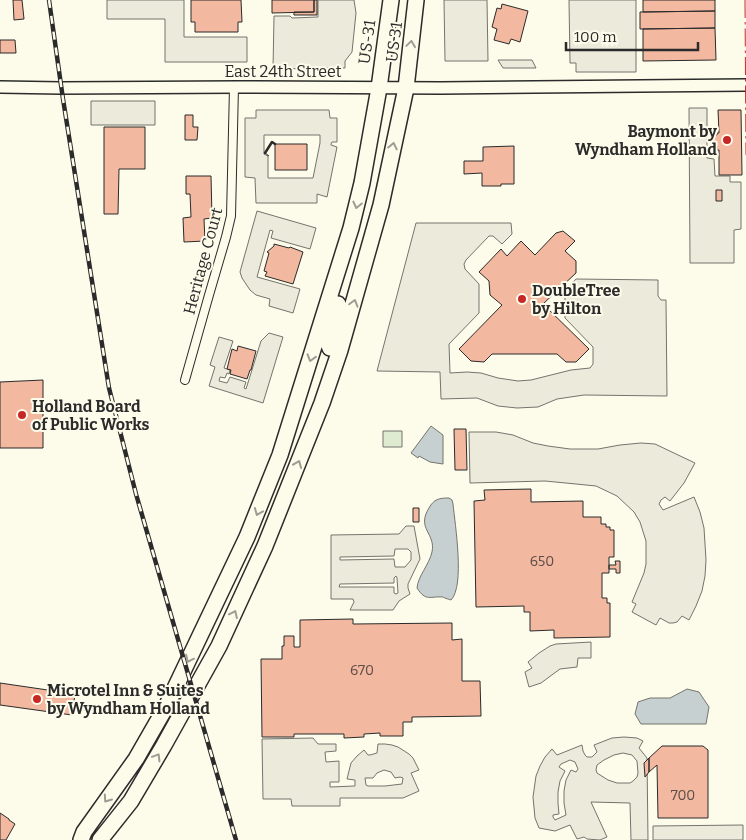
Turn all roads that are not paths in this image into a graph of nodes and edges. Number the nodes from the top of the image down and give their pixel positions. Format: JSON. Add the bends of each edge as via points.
{"nodes":[{"id":1,"x":391,"y":0,"type":"edge"},
{"id":2,"x":416,"y":0,"type":"edge"},
{"id":3,"x":746,"y":86,"type":"edge"},
{"id":4,"x":0,"y":87,"type":"edge"},
{"id":5,"x":234,"y":87,"type":"junction"},
{"id":6,"x":379,"y":88,"type":"junction"},
{"id":7,"x":406,"y":88,"type":"junction"},
{"id":8,"x":352,"y":228,"type":"junction"},
{"id":9,"x":340,"y":350,"type":"junction"},
{"id":10,"x":185,"y":380,"type":"dead end"},
{"id":11,"x":81,"y":840,"type":"edge"},
{"id":12,"x":100,"y":840,"type":"edge"}],
"edges":[{"from":1,"to":6,"type":"highway","name":"US-31","number":"US 31"},
{"from":7,"to":2,"type":"highway","name":"US 31","number":"US 31","one_way":true},
{"from":3,"to":7,"type":"street","name":"East 24th Street"},
{"from":4,"to":5,"type":"street","name":"East 24th Street"},
{"from":5,"to":6,"type":"street","name":"East 24th Street"},
{"from":5,"to":10,"type":"street","name":"Heritage Court","via":[[231,216]]},
{"from":6,"to":7,"type":"street","name":"East 24th Street"},
{"from":6,"to":8,"type":"highway","number":"US 31","one_way":true},
{"from":9,"to":7,"type":"highway","number":"US 31","one_way":true,"via":[[381,205]]},
{"from":8,"to":9,"type":"highway","via":[[354,241],[328,343],[330,348]]},
{"from":8,"to":11,"type":"highway","number":"US 31","one_way":true,"via":[[280,455],[247,537],[167,705]]},
{"from":12,"to":9,"type":"highway","number":"US 31","one_way":true,"via":[[131,801],[219,646],[265,546]]}]}
